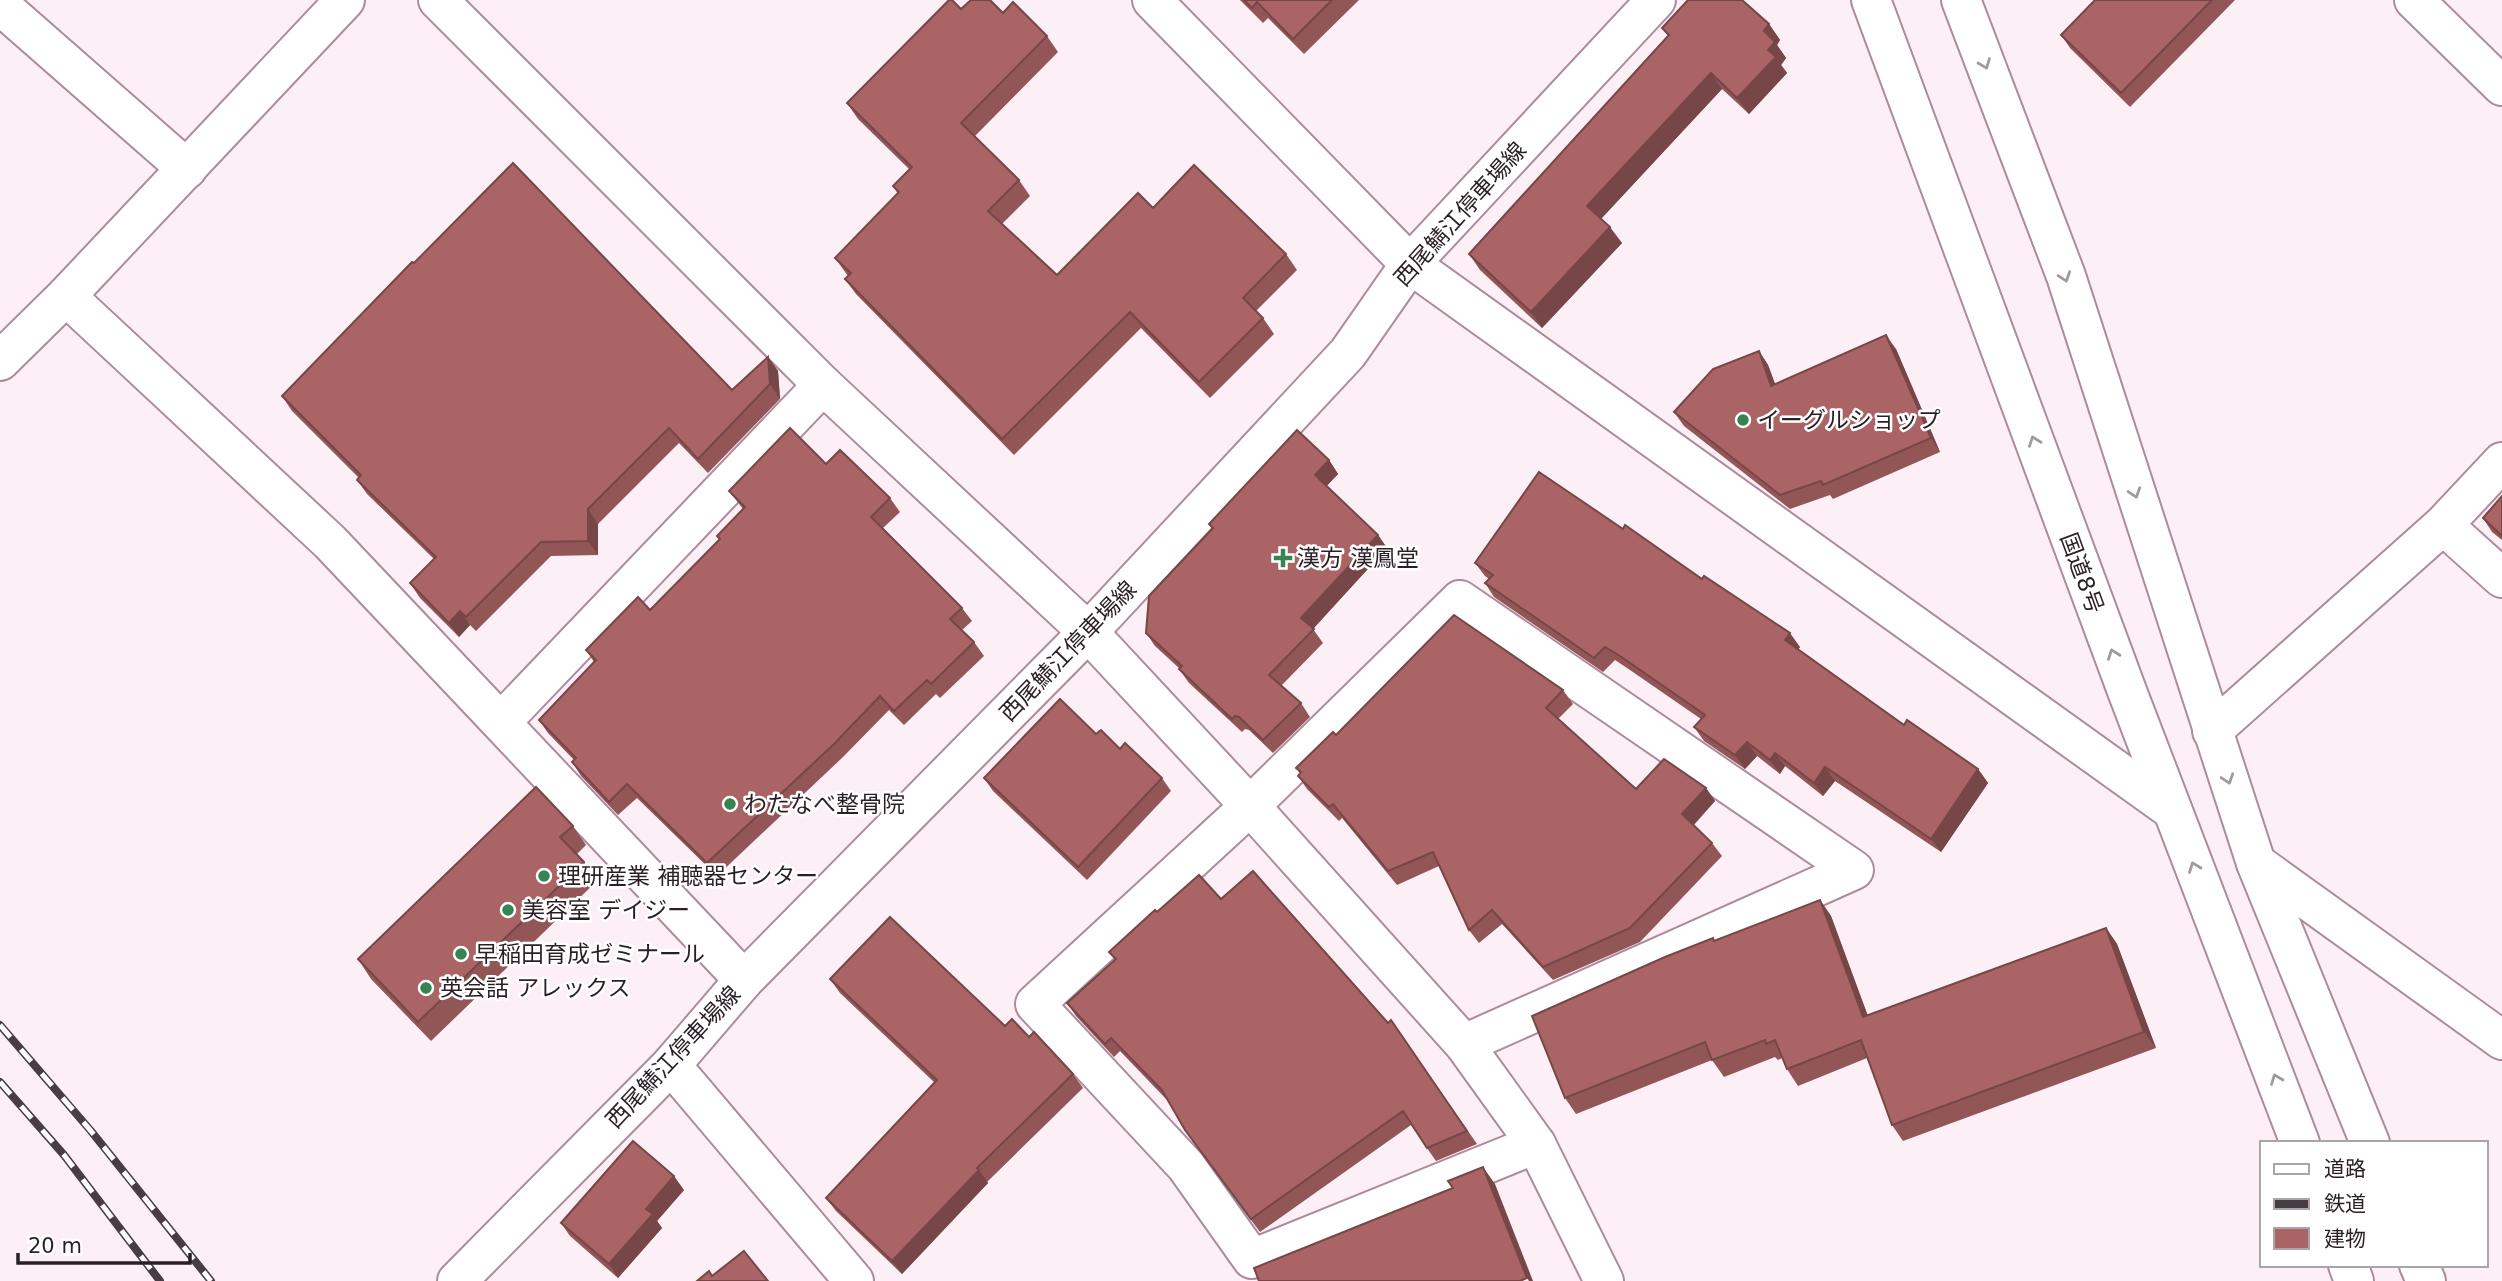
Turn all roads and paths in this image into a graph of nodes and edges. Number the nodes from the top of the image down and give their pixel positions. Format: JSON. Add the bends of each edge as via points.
{"nodes":[{"id":1,"x":345,"y":0,"type":"edge"},
{"id":2,"x":438,"y":0,"type":"edge"},
{"id":3,"x":1152,"y":0,"type":"edge"},
{"id":4,"x":1656,"y":0,"type":"edge"},
{"id":5,"x":1871,"y":0,"type":"edge"},
{"id":6,"x":1961,"y":0,"type":"edge"},
{"id":7,"x":2414,"y":0,"type":"edge"},
{"id":8,"x":0,"y":5,"type":"edge"},
{"id":9,"x":2502,"y":86,"type":"edge"},
{"id":10,"x":187,"y":169,"type":"junction"},
{"id":11,"x":1410,"y":264,"type":"junction"},
{"id":12,"x":66,"y":296,"type":"junction"},
{"id":13,"x":0,"y":361,"type":"edge"},
{"id":14,"x":822,"y":385,"type":"junction"},
{"id":15,"x":2502,"y":462,"type":"edge"},
{"id":16,"x":2443,"y":525,"type":"junction"},
{"id":17,"x":2502,"y":578,"type":"edge"},
{"id":18,"x":1088,"y":632,"type":"junction"},
{"id":19,"x":501,"y":722,"type":"junction"},
{"id":20,"x":2212,"y":731,"type":"junction"},
{"id":21,"x":1250,"y":806,"type":"junction"},
{"id":22,"x":2172,"y":810,"type":"junction"},
{"id":23,"x":2256,"y":863,"type":"junction"},
{"id":24,"x":744,"y":980,"type":"junction"},
{"id":25,"x":2502,"y":1040,"type":"edge"},
{"id":26,"x":1464,"y":1044,"type":"junction"},
{"id":27,"x":671,"y":1065,"type":"junction"},
{"id":28,"x":2300,"y":1141,"type":"edge"},
{"id":29,"x":2369,"y":1141,"type":"edge"},
{"id":30,"x":1536,"y":1144,"type":"junction"},
{"id":31,"x":457,"y":1281,"type":"edge"},
{"id":32,"x":854,"y":1281,"type":"edge"},
{"id":33,"x":1604,"y":1281,"type":"edge"}],
"edges":[{"from":1,"to":10,"type":"main road"},
{"from":2,"to":14,"type":"main road"},
{"from":3,"to":11,"type":"main road"},
{"from":4,"to":11,"type":"main road","name":"西尾鯖江停車場線"},
{"from":22,"to":5,"type":"main road","name":"国道8号","one_way":true},
{"from":6,"to":20,"type":"main road","one_way":true,"via":[[2066,276]]},
{"from":7,"to":9,"type":"main road"},
{"from":8,"to":10,"type":"main road"},
{"from":10,"to":12,"type":"main road"},
{"from":11,"to":18,"type":"main road","name":"西尾鯖江停車場線","via":[[1348,353]]},
{"from":11,"to":22,"type":"main road"},
{"from":12,"to":13,"type":"main road"},
{"from":12,"to":19,"type":"main road","via":[[330,542]]},
{"from":14,"to":18,"type":"main road"},
{"from":14,"to":19,"type":"main road"},
{"from":15,"to":16,"type":"main road"},
{"from":16,"to":17,"type":"main road"},
{"from":16,"to":20,"type":"main road"},
{"from":18,"to":21,"type":"main road"},
{"from":18,"to":24,"type":"main road","name":"西尾鯖江停車場線"},
{"from":19,"to":24,"type":"main road"},
{"from":20,"to":23,"type":"main road","one_way":true},
{"from":21,"to":26,"type":"main road"},
{"from":21,"to":26,"type":"main road","via":[[1460,600],[1854,870]]},
{"from":21,"to":30,"type":"main road","via":[[1035,1004],[1186,1166],[1252,1259]]},
{"from":28,"to":22,"type":"main road","name":"国道8号","one_way":true},
{"from":23,"to":25,"type":"main road"},
{"from":23,"to":29,"type":"main road"},
{"from":24,"to":27,"type":"main road","name":"西尾鯖江停車場線"},
{"from":26,"to":30,"type":"main road"},
{"from":27,"to":31,"type":"main road","name":"西尾鯖江停車場線"},
{"from":27,"to":32,"type":"main road"},
{"from":30,"to":33,"type":"main road"}]}
